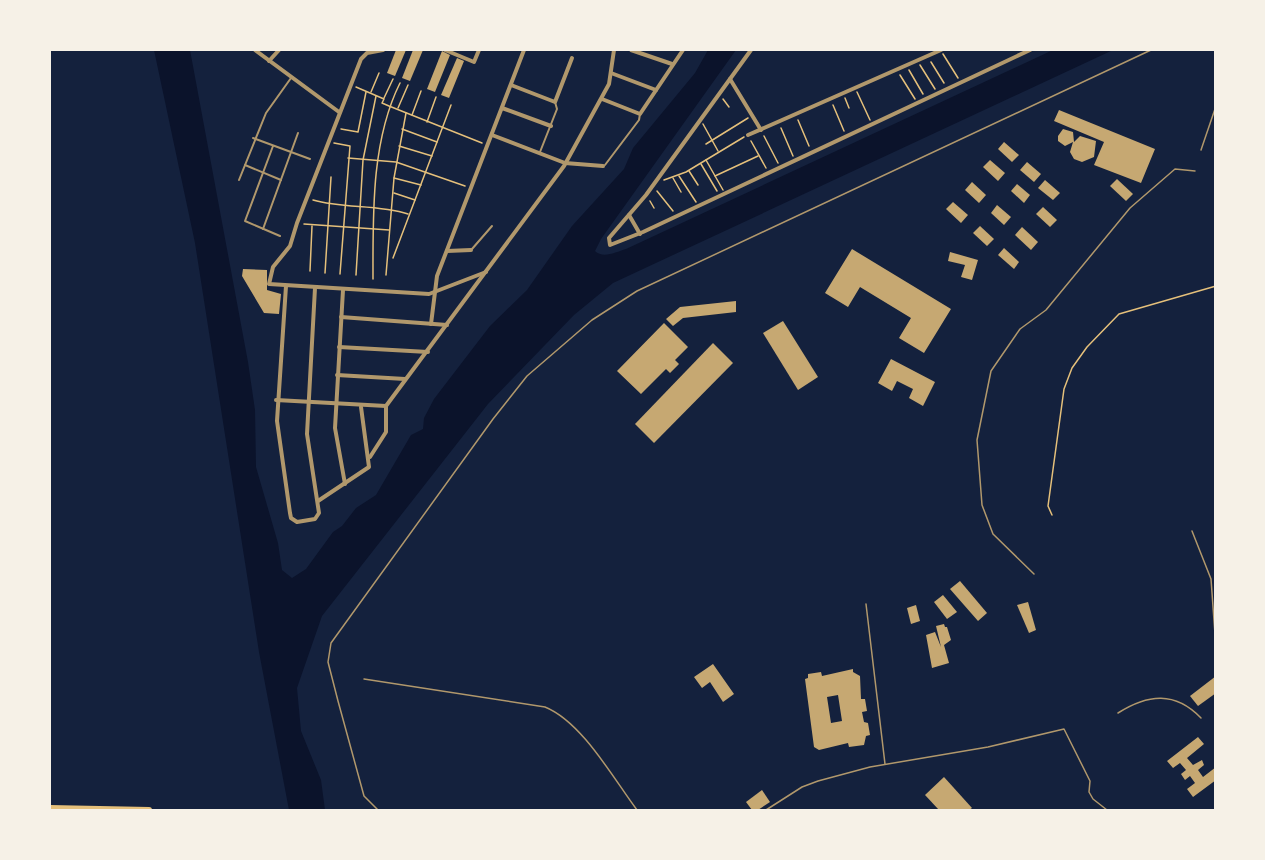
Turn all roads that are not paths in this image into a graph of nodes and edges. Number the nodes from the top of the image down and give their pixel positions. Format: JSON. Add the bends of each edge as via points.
{"nodes":[{"id":1,"x":255,"y":50,"type":"edge"},
{"id":2,"x":279,"y":50,"type":"edge"},
{"id":3,"x":383,"y":50,"type":"edge"},
{"id":4,"x":445,"y":50,"type":"edge"},
{"id":5,"x":479,"y":50,"type":"edge"},
{"id":6,"x":524,"y":50,"type":"edge"},
{"id":7,"x":614,"y":50,"type":"edge"},
{"id":8,"x":631,"y":50,"type":"edge"},
{"id":9,"x":683,"y":50,"type":"edge"},
{"id":10,"x":751,"y":50,"type":"edge"},
{"id":11,"x":940,"y":50,"type":"edge"},
{"id":12,"x":1030,"y":50,"type":"edge"},
{"id":13,"x":1151,"y":50,"type":"edge"},
{"id":14,"x":572,"y":58,"type":"dead end"},
{"id":15,"x":269,"y":61,"type":"junction"},
{"id":16,"x":672,"y":64,"type":"junction"},
{"id":17,"x":611,"y":73,"type":"junction"},
{"id":18,"x":291,"y":78,"type":"junction"},
{"id":19,"x":730,"y":79,"type":"junction"},
{"id":20,"x":511,"y":85,"type":"junction"},
{"id":21,"x":656,"y":90,"type":"junction"},
{"id":22,"x":602,"y":99,"type":"junction"},
{"id":23,"x":555,"y":102,"type":"junction"},
{"id":24,"x":1215,"y":106,"type":"edge"},
{"id":25,"x":502,"y":108,"type":"junction"},
{"id":26,"x":339,"y":112,"type":"junction"},
{"id":27,"x":640,"y":114,"type":"junction"},
{"id":28,"x":551,"y":126,"type":"junction"},
{"id":29,"x":761,"y":129,"type":"junction"},
{"id":30,"x":298,"y":133,"type":"dead end"},
{"id":31,"x":492,"y":135,"type":"junction"},
{"id":32,"x":748,"y":135,"type":"road end"},
{"id":33,"x":254,"y":139,"type":"junction"},
{"id":34,"x":273,"y":146,"type":"junction"},
{"id":35,"x":1202,"y":150,"type":"dead end"},
{"id":36,"x":291,"y":154,"type":"junction"},
{"id":37,"x":538,"y":154,"type":"junction"},
{"id":38,"x":310,"y":159,"type":"dead end"},
{"id":39,"x":565,"y":163,"type":"junction"},
{"id":40,"x":245,"y":165,"type":"junction"},
{"id":41,"x":603,"y":166,"type":"joint"},
{"id":42,"x":1195,"y":171,"type":"dead end"},
{"id":43,"x":263,"y":172,"type":"junction"},
{"id":44,"x":239,"y":180,"type":"dead end"},
{"id":45,"x":281,"y":180,"type":"junction"},
{"id":46,"x":629,"y":214,"type":"junction"},
{"id":47,"x":492,"y":226,"type":"dead end"},
{"id":48,"x":262,"y":230,"type":"junction"},
{"id":49,"x":640,"y":234,"type":"junction"},
{"id":50,"x":280,"y":236,"type":"dead end"},
{"id":51,"x":471,"y":249,"type":"joint"},
{"id":52,"x":447,"y":251,"type":"junction"},
{"id":53,"x":487,"y":272,"type":"junction"},
{"id":54,"x":286,"y":286,"type":"junction"},
{"id":55,"x":315,"y":288,"type":"junction"},
{"id":56,"x":343,"y":290,"type":"junction"},
{"id":57,"x":433,"y":293,"type":"junction"},
{"id":58,"x":341,"y":317,"type":"junction"},
{"id":59,"x":431,"y":324,"type":"junction"},
{"id":60,"x":447,"y":325,"type":"junction"},
{"id":61,"x":339,"y":347,"type":"junction"},
{"id":62,"x":428,"y":352,"type":"junction"},
{"id":63,"x":337,"y":375,"type":"junction"},
{"id":64,"x":406,"y":379,"type":"junction"},
{"id":65,"x":276,"y":400,"type":"junction"},
{"id":66,"x":307,"y":404,"type":"junction"},
{"id":67,"x":335,"y":405,"type":"junction"},
{"id":68,"x":386,"y":406,"type":"junction"},
{"id":69,"x":361,"y":407,"type":"junction"},
{"id":70,"x":370,"y":458,"type":"junction"},
{"id":71,"x":345,"y":484,"type":"junction"},
{"id":72,"x":318,"y":501,"type":"junction"},
{"id":73,"x":1192,"y":531,"type":"dead end"},
{"id":74,"x":1034,"y":574,"type":"dead end"},
{"id":75,"x":866,"y":604,"type":"dead end"},
{"id":76,"x":1215,"y":648,"type":"edge"},
{"id":77,"x":364,"y":679,"type":"dead end"},
{"id":78,"x":1118,"y":712,"type":"dead end"},
{"id":79,"x":1201,"y":718,"type":"dead end"},
{"id":80,"x":885,"y":764,"type":"junction"},
{"id":81,"x":50,"y":808,"type":"edge"},
{"id":82,"x":149,"y":810,"type":"edge"},
{"id":83,"x":378,"y":810,"type":"edge"},
{"id":84,"x":637,"y":810,"type":"edge"},
{"id":85,"x":766,"y":810,"type":"edge"},
{"id":86,"x":1107,"y":810,"type":"edge"}],
"edges":[{"from":1,"to":15,"type":"street"},
{"from":2,"to":15,"type":"street"},
{"from":3,"to":26,"type":"street","via":[[364,54]]},
{"from":4,"to":5,"type":"street","via":[[474,62]]},
{"from":6,"to":20,"type":"street"},
{"from":7,"to":17,"type":"street"},
{"from":8,"to":16,"type":"street"},
{"from":9,"to":16,"type":"street"},
{"from":10,"to":19,"type":"street"},
{"from":11,"to":29,"type":"street"},
{"from":12,"to":49,"type":"street"},
{"from":13,"to":83,"type":"lane","via":[[637,291],[592,320],[527,376],[331,643],[328,662],[364,796]]},
{"from":14,"to":23,"type":"street"},
{"from":15,"to":18,"type":"street"},
{"from":16,"to":21,"type":"street"},
{"from":17,"to":21,"type":"street"},
{"from":17,"to":22,"type":"street"},
{"from":18,"to":26,"type":"street"},
{"from":18,"to":33,"type":"street","via":[[266,113]]},
{"from":19,"to":29,"type":"street"},
{"from":19,"to":46,"type":"street"},
{"from":20,"to":23,"type":"street"},
{"from":20,"to":25,"type":"street"},
{"from":21,"to":27,"type":"street"},
{"from":22,"to":27,"type":"street"},
{"from":22,"to":39,"type":"street"},
{"from":23,"to":28,"type":"street","via":[[557,109]]},
{"from":24,"to":35,"type":"lane"},
{"from":25,"to":28,"type":"street"},
{"from":25,"to":31,"type":"street"},
{"from":26,"to":54,"type":"street","via":[[290,246],[270,273],[271,285]]},
{"from":27,"to":41,"type":"street"},
{"from":28,"to":37,"type":"street"},
{"from":29,"to":32,"type":"street"},
{"from":30,"to":36,"type":"street"},
{"from":31,"to":37,"type":"street"},
{"from":31,"to":52,"type":"street"},
{"from":33,"to":34,"type":"street"},
{"from":33,"to":40,"type":"street"},
{"from":34,"to":36,"type":"street"},
{"from":34,"to":43,"type":"street"},
{"from":36,"to":38,"type":"street"},
{"from":36,"to":45,"type":"street"},
{"from":37,"to":39,"type":"street"},
{"from":39,"to":41,"type":"street"},
{"from":39,"to":53,"type":"street"},
{"from":40,"to":43,"type":"street"},
{"from":40,"to":44,"type":"street"},
{"from":42,"to":74,"type":"lane","via":[[1175,169],[1130,208],[1046,310],[1020,329],[991,371],[977,440],[982,505],[993,534]]},
{"from":43,"to":45,"type":"street"},
{"from":43,"to":48,"type":"street","via":[[245,219],[247,224]]},
{"from":45,"to":48,"type":"street"},
{"from":46,"to":49,"type":"street"},
{"from":46,"to":49,"type":"street","via":[[609,238],[610,245]]},
{"from":47,"to":51,"type":"street"},
{"from":48,"to":50,"type":"street"},
{"from":51,"to":52,"type":"street"},
{"from":52,"to":57,"type":"street"},
{"from":53,"to":57,"type":"street"},
{"from":53,"to":60,"type":"street"},
{"from":54,"to":55,"type":"street"},
{"from":54,"to":65,"type":"street"},
{"from":55,"to":56,"type":"street"},
{"from":55,"to":66,"type":"street"},
{"from":56,"to":57,"type":"street"},
{"from":56,"to":58,"type":"street"},
{"from":57,"to":59,"type":"street"},
{"from":58,"to":59,"type":"street"},
{"from":58,"to":61,"type":"street"},
{"from":59,"to":60,"type":"street"},
{"from":60,"to":62,"type":"street"},
{"from":61,"to":62,"type":"street"},
{"from":61,"to":63,"type":"street"},
{"from":62,"to":64,"type":"street"},
{"from":63,"to":64,"type":"street"},
{"from":63,"to":67,"type":"street"},
{"from":64,"to":68,"type":"street"},
{"from":65,"to":66,"type":"street"},
{"from":65,"to":72,"type":"street","via":[[291,518],[297,522],[315,519]]},
{"from":66,"to":67,"type":"street"},
{"from":66,"to":72,"type":"street","via":[[307,434]]},
{"from":67,"to":69,"type":"street"},
{"from":67,"to":71,"type":"street"},
{"from":68,"to":69,"type":"street"},
{"from":68,"to":70,"type":"street","via":[[386,432]]},
{"from":69,"to":70,"type":"street"},
{"from":70,"to":71,"type":"street","via":[[368,468]]},
{"from":71,"to":72,"type":"street"},
{"from":73,"to":76,"type":"lane","via":[[1211,579]]},
{"from":75,"to":80,"type":"lane"},
{"from":77,"to":84,"type":"lane","via":[[554,710],[575,728]]},
{"from":78,"to":79,"type":"lane","via":[[1155,698],[1173,698],[1189,705]]},
{"from":80,"to":85,"type":"lane","via":[[809,784]]},
{"from":80,"to":86,"type":"lane","via":[[988,747],[1064,729],[1090,781],[1089,792]]},
{"from":81,"to":82,"type":"highway"}]}
